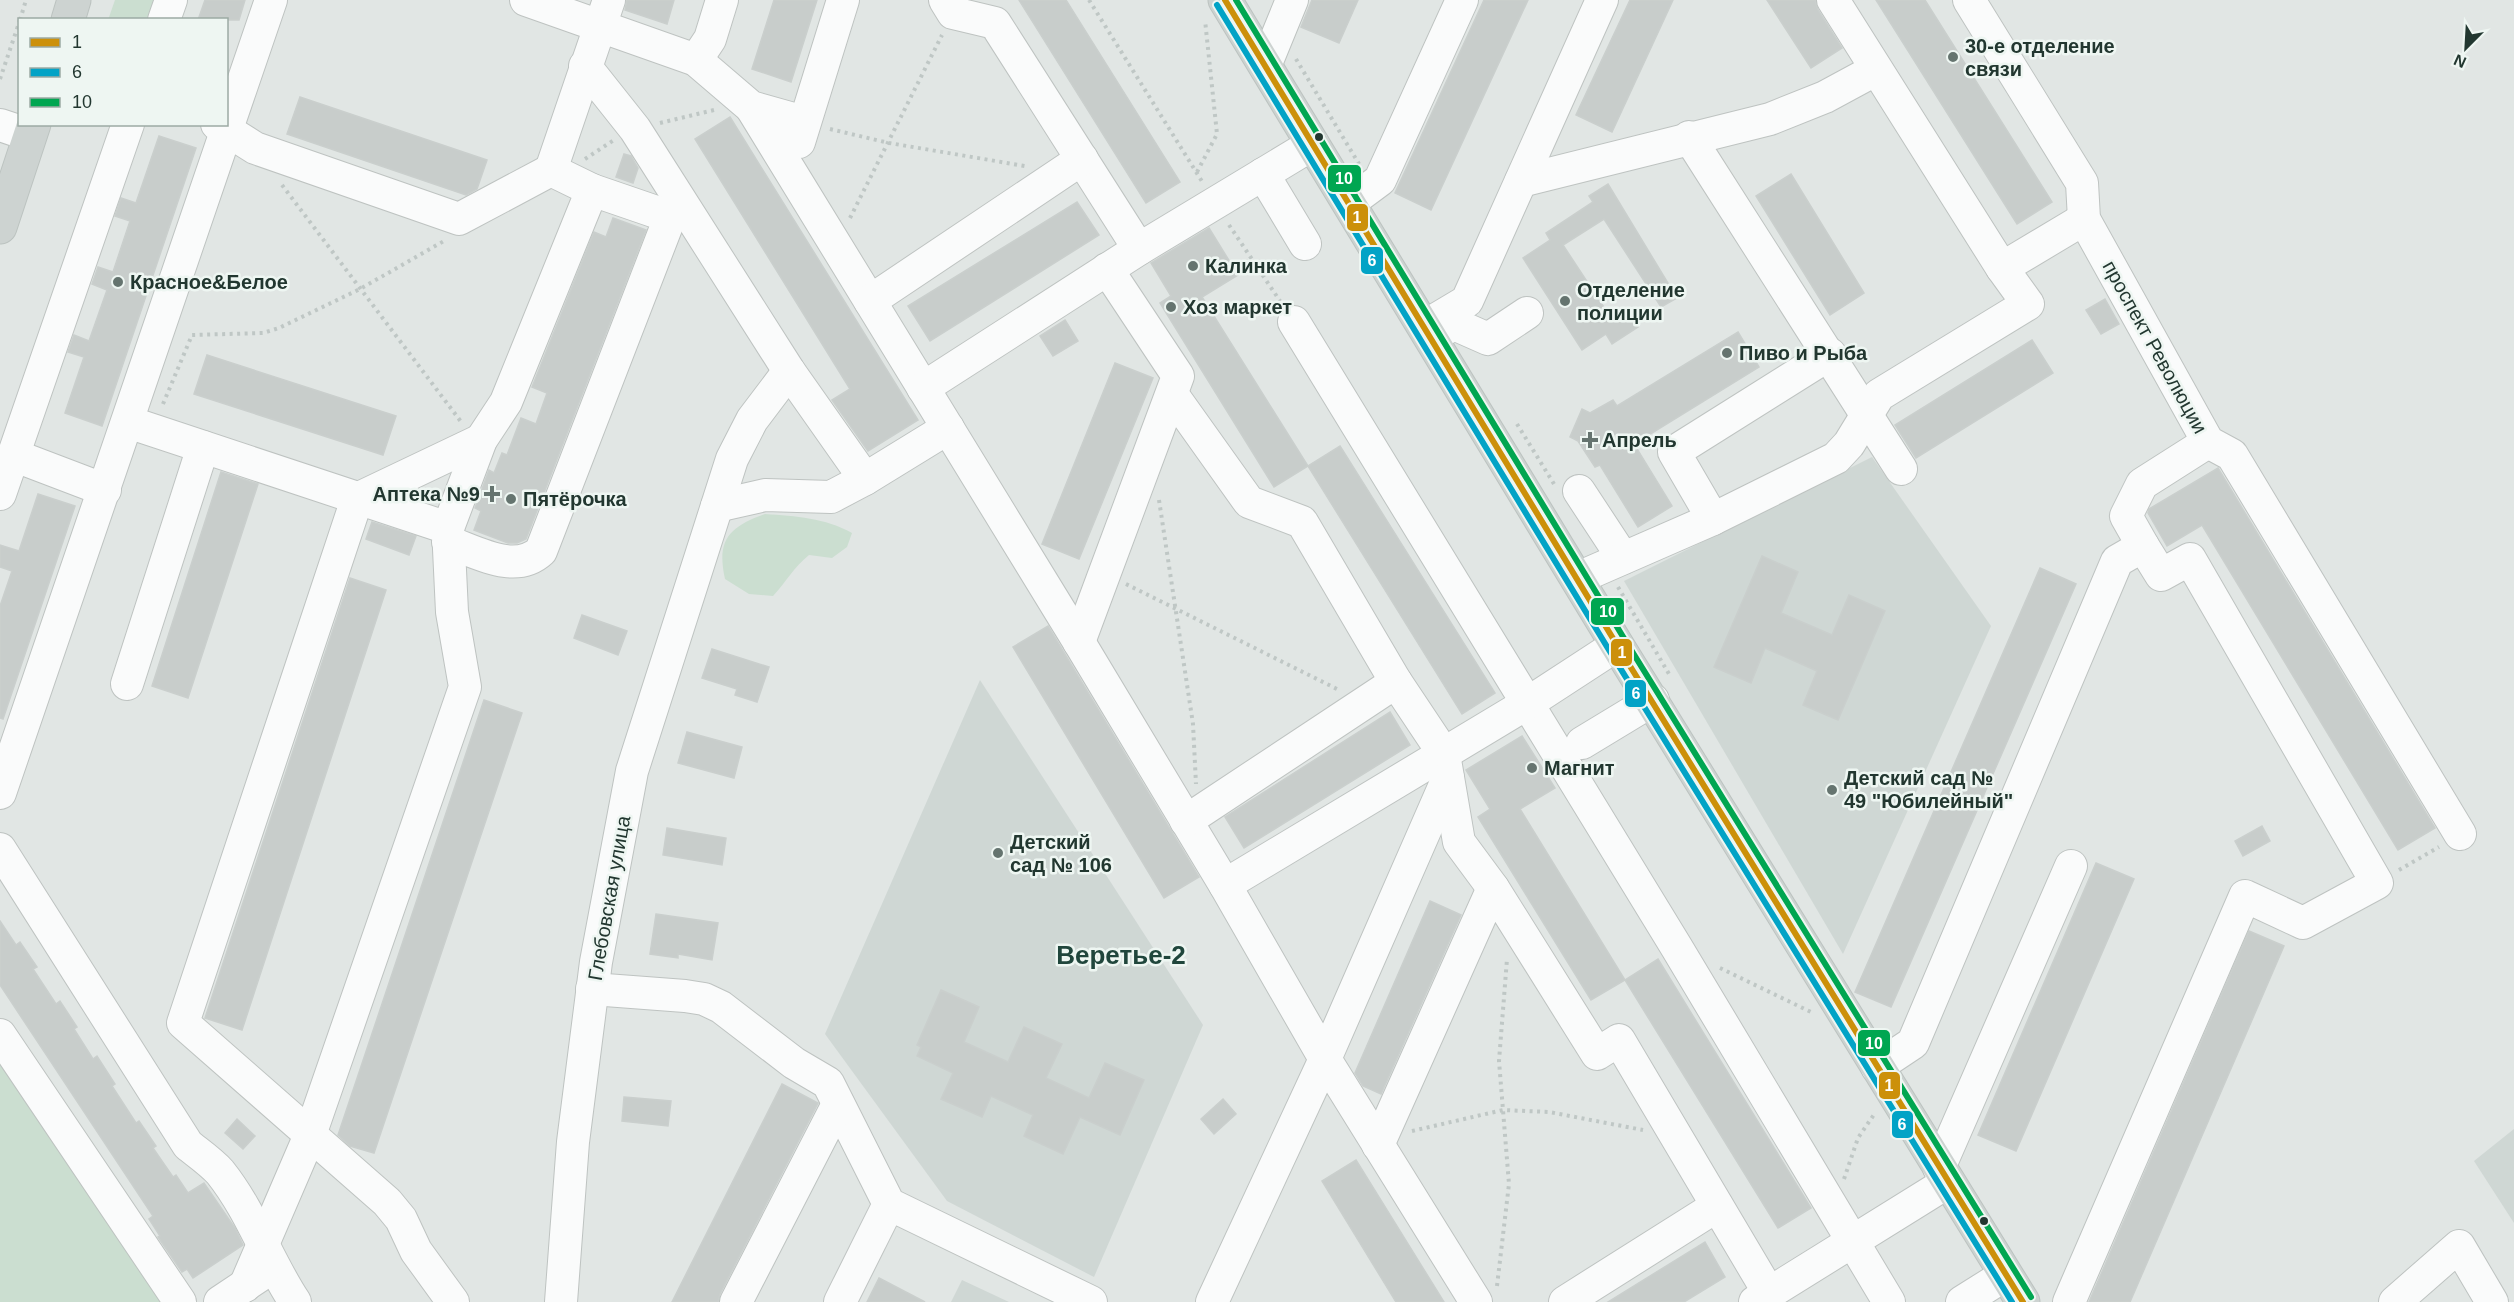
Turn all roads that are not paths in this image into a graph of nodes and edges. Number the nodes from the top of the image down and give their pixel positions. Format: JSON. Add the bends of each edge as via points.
{"nodes":[{"id":1,"x":74,"y":0,"type":"edge"},
{"id":2,"x":171,"y":0,"type":"edge"},
{"id":3,"x":271,"y":0,"type":"edge"},
{"id":4,"x":526,"y":0,"type":"edge"},
{"id":5,"x":722,"y":0,"type":"edge"},
{"id":6,"x":843,"y":0,"type":"edge"},
{"id":7,"x":1292,"y":0,"type":"edge"},
{"id":8,"x":1462,"y":0,"type":"edge"},
{"id":9,"x":1602,"y":0,"type":"edge"},
{"id":10,"x":1833,"y":0,"type":"edge"},
{"id":11,"x":1969,"y":0,"type":"edge"},
{"id":12,"x":608,"y":7,"type":"edge"},
{"id":13,"x":949,"y":7,"type":"edge"},
{"id":14,"x":1215,"y":8,"type":"edge"},
{"id":15,"x":69,"y":18,"type":"edge"},
{"id":16,"x":165,"y":18,"type":"edge"},
{"id":17,"x":696,"y":60,"type":"junction"},
{"id":18,"x":585,"y":66,"type":"junction"},
{"id":19,"x":1265,"y":66,"type":"junction"},
{"id":20,"x":1875,"y":70,"type":"junction"},
{"id":21,"x":751,"y":107,"type":"junction"},
{"id":22,"x":228,"y":110,"type":"edge"},
{"id":23,"x":804,"y":123,"type":"junction"},
{"id":24,"x":127,"y":126,"type":"edge"},
{"id":25,"x":21,"y":128,"type":"edge"},
{"id":26,"x":221,"y":128,"type":"edge"},
{"id":27,"x":1689,"y":137,"type":"junction"},
{"id":28,"x":1313,"y":144,"type":"junction"},
{"id":29,"x":1072,"y":166,"type":"junction"},
{"id":30,"x":790,"y":171,"type":"junction"},
{"id":31,"x":557,"y":173,"type":"junction"},
{"id":32,"x":1263,"y":174,"type":"junction"},
{"id":33,"x":1521,"y":181,"type":"junction"},
{"id":34,"x":592,"y":190,"type":"junction"},
{"id":35,"x":1349,"y":202,"type":"junction"},
{"id":36,"x":2084,"y":219,"type":"junction"},
{"id":37,"x":0,"y":226,"type":"edge"},
{"id":38,"x":1305,"y":244,"type":"dead end"},
{"id":39,"x":1139,"y":249,"type":"junction"},
{"id":40,"x":2002,"y":268,"type":"junction"},
{"id":41,"x":1107,"y":269,"type":"junction"},
{"id":42,"x":870,"y":301,"type":"junction"},
{"id":43,"x":1527,"y":313,"type":"dead end"},
{"id":44,"x":1294,"y":322,"type":"road end"},
{"id":45,"x":1428,"y":332,"type":"junction"},
{"id":46,"x":1830,"y":354,"type":"junction"},
{"id":47,"x":789,"y":371,"type":"junction"},
{"id":48,"x":923,"y":388,"type":"junction"},
{"id":49,"x":1172,"y":394,"type":"junction"},
{"id":50,"x":132,"y":411,"type":"junction"},
{"id":51,"x":1867,"y":413,"type":"junction"},
{"id":52,"x":948,"y":428,"type":"junction"},
{"id":53,"x":481,"y":440,"type":"junction"},
{"id":54,"x":2208,"y":442,"type":"junction"},
{"id":55,"x":203,"y":447,"type":"junction"},
{"id":56,"x":13,"y":455,"type":"junction"},
{"id":57,"x":1901,"y":469,"type":"dead end"},
{"id":58,"x":865,"y":479,"type":"junction"},
{"id":59,"x":105,"y":490,"type":"junction"},
{"id":60,"x":1579,"y":491,"type":"dead end"},
{"id":61,"x":0,"y":494,"type":"edge"},
{"id":62,"x":357,"y":499,"type":"junction"},
{"id":63,"x":717,"y":506,"type":"junction"},
{"id":64,"x":1713,"y":519,"type":"junction"},
{"id":65,"x":448,"y":535,"type":"junction"},
{"id":66,"x":2143,"y":546,"type":"junction"},
{"id":67,"x":1623,"y":558,"type":"junction"},
{"id":68,"x":1578,"y":578,"type":"junction"},
{"id":69,"x":1079,"y":642,"type":"junction"},
{"id":70,"x":1617,"y":645,"type":"junction"},
{"id":71,"x":1396,"y":682,"type":"junction"},
{"id":72,"x":127,"y":684,"type":"dead end"},
{"id":73,"x":1653,"y":700,"type":"junction"},
{"id":74,"x":1527,"y":703,"type":"junction"},
{"id":75,"x":1582,"y":743,"type":"dead end"},
{"id":76,"x":1446,"y":766,"type":"junction"},
{"id":77,"x":0,"y":793,"type":"edge"},
{"id":78,"x":1186,"y":821,"type":"junction"},
{"id":79,"x":2460,"y":834,"type":"road end"},
{"id":80,"x":0,"y":849,"type":"edge"},
{"id":81,"x":2071,"y":867,"type":"dead end"},
{"id":82,"x":1225,"y":885,"type":"junction"},
{"id":83,"x":1493,"y":888,"type":"junction"},
{"id":84,"x":592,"y":990,"type":"junction"},
{"id":85,"x":0,"y":1035,"type":"edge"},
{"id":86,"x":1325,"y":1059,"type":"junction"},
{"id":87,"x":1877,"y":1067,"type":"junction"},
{"id":88,"x":838,"y":1104,"type":"junction"},
{"id":89,"x":310,"y":1135,"type":"junction"},
{"id":90,"x":1378,"y":1145,"type":"junction"},
{"id":91,"x":1943,"y":1175,"type":"junction"},
{"id":92,"x":889,"y":1204,"type":"junction"},
{"id":93,"x":1718,"y":1206,"type":"junction"},
{"id":94,"x":1852,"y":1241,"type":"junction"},
{"id":95,"x":268,"y":1255,"type":"junction"},
{"id":96,"x":2006,"y":1275,"type":"junction"},
{"id":97,"x":232,"y":1294,"type":"edge"},
{"id":98,"x":1487,"y":1296,"type":"edge"},
{"id":99,"x":1762,"y":1298,"type":"edge"},
{"id":100,"x":180,"y":1302,"type":"edge"},
{"id":101,"x":295,"y":1302,"type":"edge"},
{"id":102,"x":453,"y":1302,"type":"edge"},
{"id":103,"x":561,"y":1302,"type":"edge"},
{"id":104,"x":736,"y":1302,"type":"edge"},
{"id":105,"x":840,"y":1302,"type":"edge"},
{"id":106,"x":1090,"y":1302,"type":"edge"},
{"id":107,"x":1212,"y":1302,"type":"edge"},
{"id":108,"x":1565,"y":1302,"type":"edge"},
{"id":109,"x":1889,"y":1302,"type":"edge"},
{"id":110,"x":1962,"y":1302,"type":"edge"},
{"id":111,"x":2023,"y":1302,"type":"edge"},
{"id":112,"x":2069,"y":1302,"type":"edge"},
{"id":113,"x":2395,"y":1302,"type":"edge"},
{"id":114,"x":2492,"y":1302,"type":"edge"}],
"edges":[{"from":1,"to":15,"type":"main road"},
{"from":2,"to":16,"type":"street"},
{"from":3,"to":22,"type":"street"},
{"from":4,"to":12,"type":"street"},
{"from":5,"to":17,"type":"street","via":[[710,39]]},
{"from":6,"to":23,"type":"street"},
{"from":7,"to":19,"type":"street"},
{"from":8,"to":35,"type":"street","via":[[1380,180]]},
{"from":9,"to":33,"type":"street"},
{"from":10,"to":20,"type":"street"},
{"from":11,"to":36,"type":"street","name":"проспект Революции","via":[[2082,183]]},
{"from":12,"to":17,"type":"street"},
{"from":12,"to":18,"type":"street"},
{"from":13,"to":29,"type":"street","via":[[995,23]]},
{"from":14,"to":19,"type":"main road"},
{"from":17,"to":21,"type":"street"},
{"from":18,"to":31,"type":"street"},
{"from":18,"to":47,"type":"street","via":[[635,129]]},
{"from":19,"to":28,"type":"main road"},
{"from":20,"to":27,"type":"street","via":[[1825,97],[1770,119]]},
{"from":20,"to":40,"type":"street"},
{"from":21,"to":23,"type":"street"},
{"from":21,"to":30,"type":"street"},
{"from":23,"to":30,"type":"street"},
{"from":24,"to":56,"type":"street"},
{"from":25,"to":37,"type":"main road"},
{"from":26,"to":31,"type":"street","via":[[255,148],[459,219]]},
{"from":26,"to":50,"type":"street"},
{"from":27,"to":33,"type":"street"},
{"from":27,"to":46,"type":"street"},
{"from":28,"to":32,"type":"street"},
{"from":28,"to":35,"type":"main road"},
{"from":29,"to":39,"type":"street"},
{"from":29,"to":42,"type":"street"},
{"from":30,"to":42,"type":"street"},
{"from":31,"to":34,"type":"street"},
{"from":32,"to":38,"type":"street"},
{"from":32,"to":39,"type":"street"},
{"from":33,"to":45,"type":"street","via":[[1467,301]]},
{"from":34,"to":53,"type":"street","via":[[506,402]]},
{"from":34,"to":65,"type":"street","via":[[662,214],[667,225],[541,551],[533,559],[510,563]]},
{"from":35,"to":45,"type":"main road"},
{"from":36,"to":40,"type":"street"},
{"from":36,"to":54,"type":"street","name":"проспект Революции"},
{"from":39,"to":41,"type":"street"},
{"from":40,"to":51,"type":"street","via":[[2028,304],[1879,395]]},
{"from":41,"to":48,"type":"street"},
{"from":41,"to":49,"type":"street","via":[[1178,376]]},
{"from":42,"to":48,"type":"street"},
{"from":43,"to":45,"type":"street","via":[[1488,339],[1454,324]]},
{"from":44,"to":74,"type":"street"},
{"from":45,"to":68,"type":"main road"},
{"from":46,"to":51,"type":"street"},
{"from":46,"to":64,"type":"street","via":[[1674,452]]},
{"from":47,"to":58,"type":"street"},
{"from":47,"to":63,"type":"street","name":"Глебовская улица","via":[[742,438]]},
{"from":48,"to":52,"type":"street"},
{"from":49,"to":69,"type":"street"},
{"from":49,"to":71,"type":"street","via":[[1250,502],[1302,522]]},
{"from":50,"to":55,"type":"street"},
{"from":50,"to":59,"type":"street"},
{"from":51,"to":57,"type":"street"},
{"from":51,"to":64,"type":"street","via":[[1836,458]]},
{"from":52,"to":58,"type":"street"},
{"from":52,"to":69,"type":"street"},
{"from":53,"to":62,"type":"street"},
{"from":53,"to":65,"type":"street"},
{"from":54,"to":66,"type":"street","via":[[2142,484],[2126,516]]},
{"from":54,"to":79,"type":"street","name":"проспект Революции","via":[[2232,455]]},
{"from":55,"to":62,"type":"street"},
{"from":55,"to":72,"type":"street"},
{"from":56,"to":59,"type":"street"},
{"from":56,"to":61,"type":"street"},
{"from":58,"to":63,"type":"street","via":[[831,497],[765,495]]},
{"from":59,"to":77,"type":"street"},
{"from":60,"to":67,"type":"street"},
{"from":62,"to":65,"type":"street"},
{"from":62,"to":89,"type":"street","via":[[183,1023]]},
{"from":63,"to":84,"type":"street","name":"Глебовская улица","via":[[632,771]]},
{"from":64,"to":67,"type":"street"},
{"from":65,"to":89,"type":"street","via":[[452,612],[465,687]]},
{"from":66,"to":87,"type":"street","via":[[2117,561],[1913,1043]]},
{"from":66,"to":112,"type":"street","via":[[2161,575],[2190,559],[2377,883],[2303,923],[2245,896]]},
{"from":67,"to":68,"type":"street"},
{"from":68,"to":70,"type":"main road"},
{"from":69,"to":78,"type":"street"},
{"from":70,"to":73,"type":"main road"},
{"from":70,"to":74,"type":"street"},
{"from":71,"to":76,"type":"street"},
{"from":71,"to":78,"type":"street"},
{"from":73,"to":75,"type":"street"},
{"from":73,"to":87,"type":"main road"},
{"from":74,"to":76,"type":"street"},
{"from":74,"to":94,"type":"street"},
{"from":76,"to":82,"type":"street"},
{"from":76,"to":83,"type":"street","via":[[1458,842]]},
{"from":76,"to":86,"type":"street"},
{"from":78,"to":82,"type":"street"},
{"from":80,"to":95,"type":"street","via":[[188,1145],[219,1171]]},
{"from":81,"to":91,"type":"street"},
{"from":82,"to":86,"type":"street"},
{"from":83,"to":90,"type":"street"},
{"from":83,"to":93,"type":"street","via":[[1597,1054],[1619,1040]]},
{"from":84,"to":88,"type":"street","via":[[704,999],[828,1083]]},
{"from":84,"to":103,"type":"street","name":"Глебовская улица","via":[[573,1142]]},
{"from":85,"to":100,"type":"street"},
{"from":86,"to":90,"type":"street"},
{"from":86,"to":107,"type":"street"},
{"from":87,"to":91,"type":"main road"},
{"from":88,"to":92,"type":"street"},
{"from":88,"to":104,"type":"street"},
{"from":89,"to":95,"type":"street"},
{"from":89,"to":102,"type":"street","via":[[387,1202]]},
{"from":90,"to":98,"type":"street"},
{"from":91,"to":94,"type":"street"},
{"from":91,"to":96,"type":"main road"},
{"from":92,"to":105,"type":"street"},
{"from":92,"to":106,"type":"street"},
{"from":93,"to":99,"type":"street"},
{"from":93,"to":108,"type":"street"},
{"from":94,"to":99,"type":"street"},
{"from":94,"to":109,"type":"street"},
{"from":95,"to":97,"type":"street"},
{"from":95,"to":101,"type":"street"},
{"from":96,"to":110,"type":"street"},
{"from":96,"to":111,"type":"main road"},
{"from":113,"to":114,"type":"street","via":[[2459,1246]]}]}
